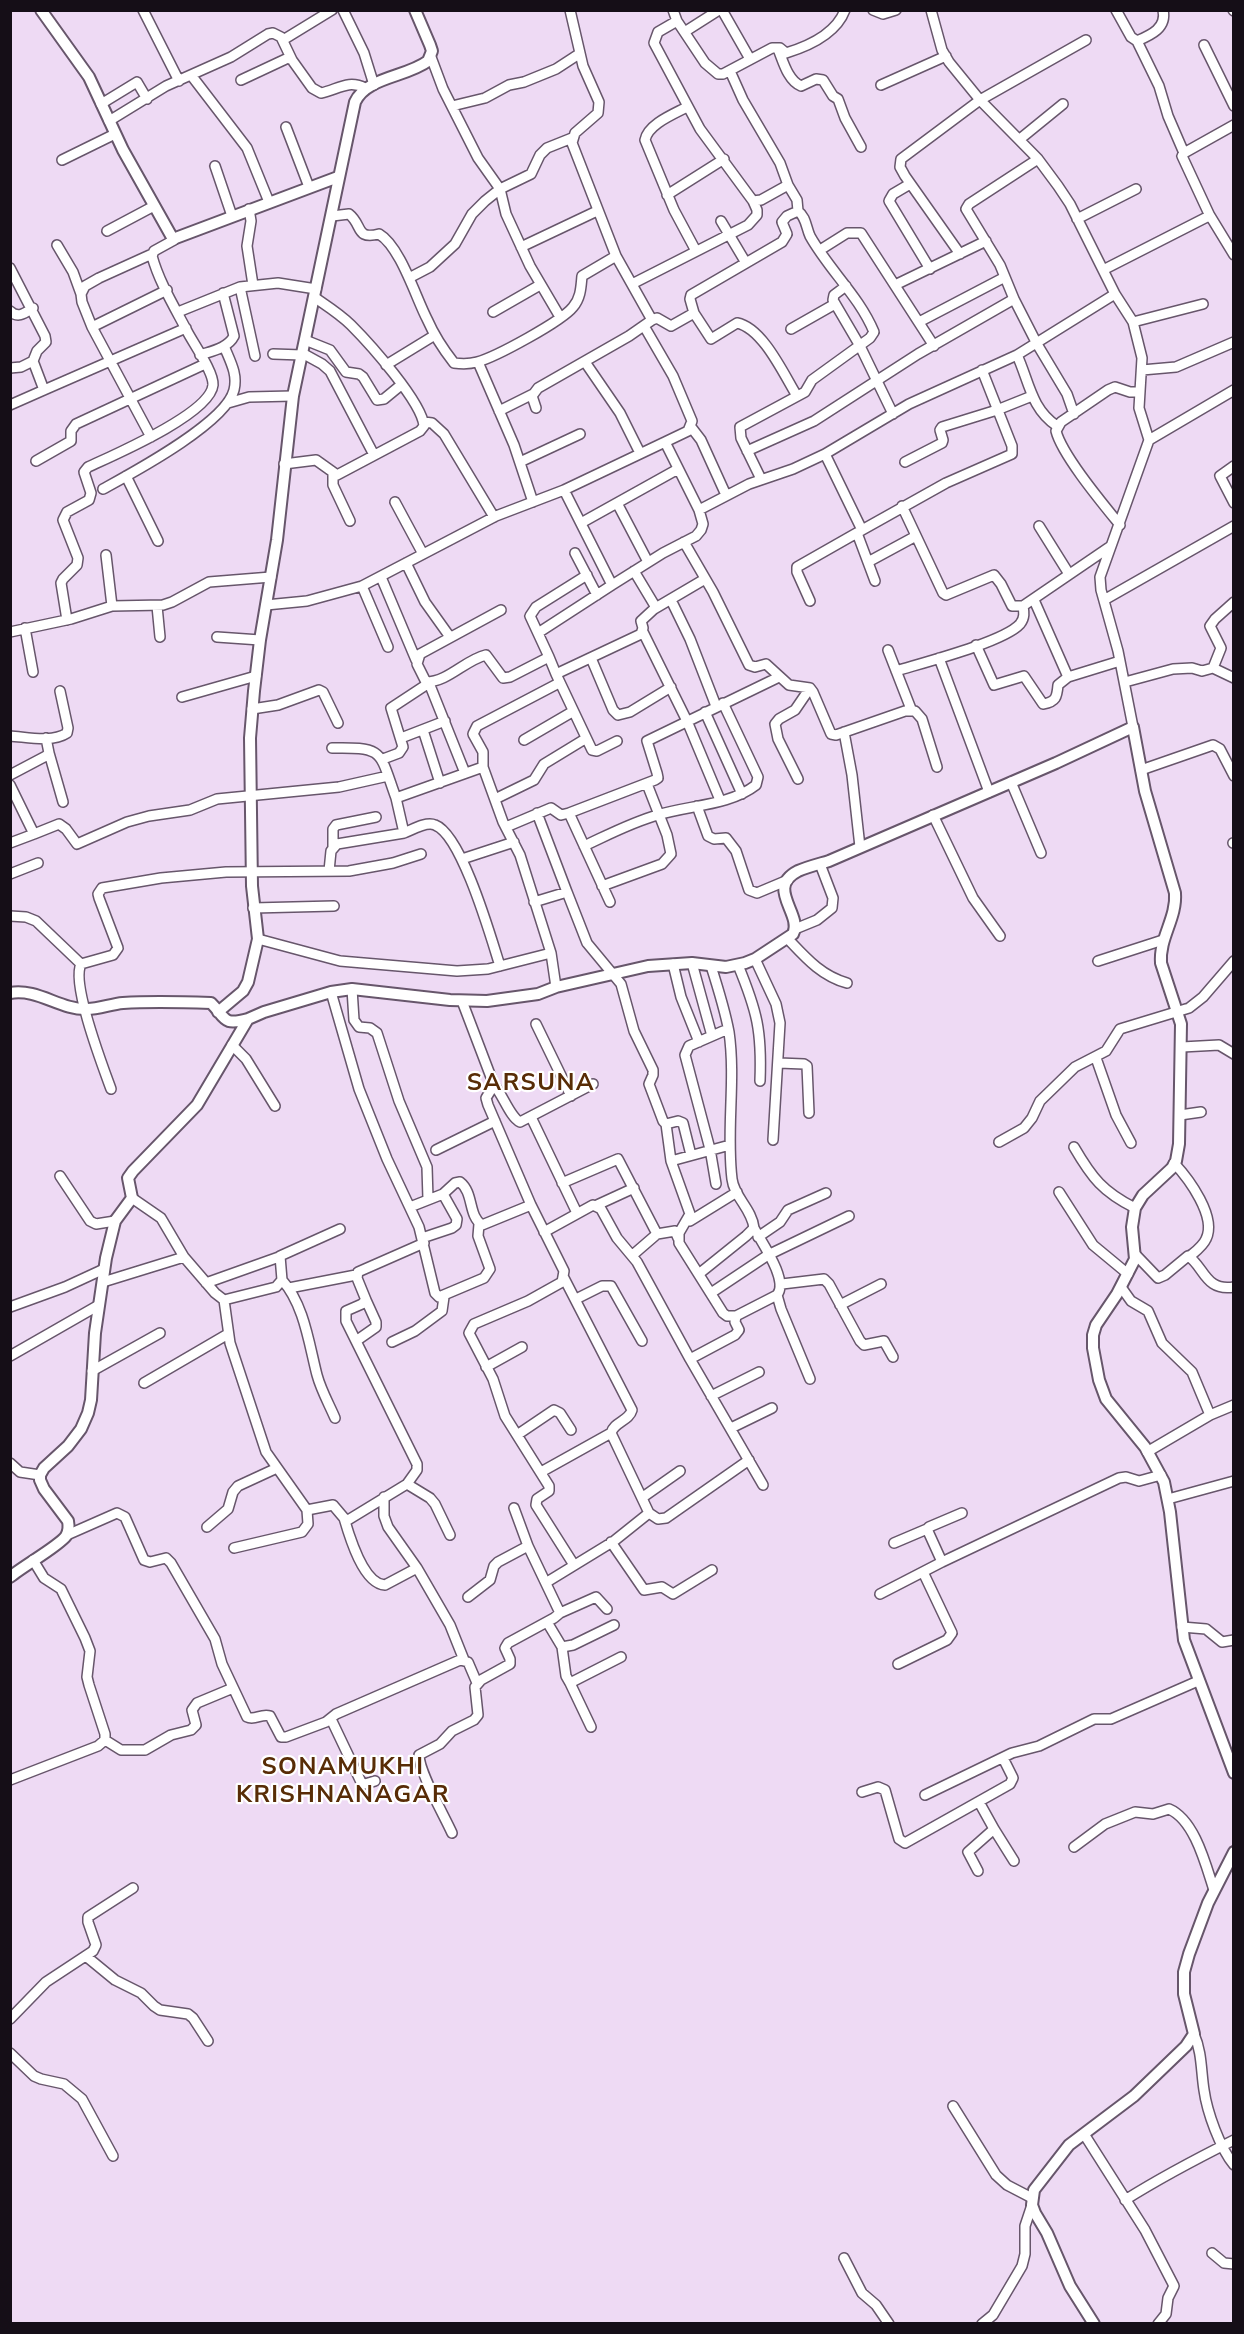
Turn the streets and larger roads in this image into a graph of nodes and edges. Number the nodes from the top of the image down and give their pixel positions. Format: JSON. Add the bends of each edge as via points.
{"nodes":[{"id":1,"x":41,"y":10,"type":"edge"},
{"id":2,"x":143,"y":10,"type":"edge"},
{"id":3,"x":332,"y":10,"type":"edge"},
{"id":4,"x":343,"y":10,"type":"edge"},
{"id":5,"x":415,"y":10,"type":"edge"},
{"id":6,"x":570,"y":10,"type":"edge"},
{"id":7,"x":673,"y":10,"type":"edge"},
{"id":8,"x":720,"y":10,"type":"edge"},
{"id":9,"x":845,"y":10,"type":"edge"},
{"id":10,"x":873,"y":10,"type":"edge"},
{"id":11,"x":896,"y":10,"type":"edge"},
{"id":12,"x":931,"y":10,"type":"edge"},
{"id":13,"x":1116,"y":10,"type":"edge"},
{"id":14,"x":1163,"y":10,"type":"edge"},
{"id":15,"x":677,"y":21,"type":"junction"},
{"id":16,"x":686,"y":32,"type":"junction"},
{"id":17,"x":283,"y":40,"type":"junction"},
{"id":18,"x":1086,"y":40,"type":"dead end"},
{"id":19,"x":1137,"y":41,"type":"junction"},
{"id":20,"x":1204,"y":45,"type":"dead end"},
{"id":21,"x":777,"y":47,"type":"junction"},
{"id":22,"x":579,"y":54,"type":"junction"},
{"id":23,"x":431,"y":57,"type":"junction"},
{"id":24,"x":946,"y":57,"type":"junction"},
{"id":25,"x":750,"y":59,"type":"junction"},
{"id":26,"x":292,"y":60,"type":"junction"},
{"id":27,"x":730,"y":70,"type":"junction"},
{"id":28,"x":191,"y":75,"type":"junction"},
{"id":29,"x":241,"y":80,"type":"dead end"},
{"id":30,"x":179,"y":81,"type":"junction"},
{"id":31,"x":881,"y":85,"type":"dead end"},
{"id":32,"x":369,"y":86,"type":"junction"},
{"id":33,"x":147,"y":99,"type":"junction"},
{"id":34,"x":980,"y":100,"type":"junction"},
{"id":35,"x":101,"y":104,"type":"junction"},
{"id":36,"x":1063,"y":104,"type":"dead end"},
{"id":37,"x":452,"y":106,"type":"junction"},
{"id":38,"x":1233,"y":106,"type":"edge"},
{"id":39,"x":687,"y":107,"type":"junction"},
{"id":40,"x":109,"y":121,"type":"junction"},
{"id":41,"x":1233,"y":125,"type":"edge"},
{"id":42,"x":286,"y":128,"type":"dead end"},
{"id":43,"x":115,"y":134,"type":"junction"},
{"id":44,"x":572,"y":138,"type":"junction"},
{"id":45,"x":1020,"y":140,"type":"junction"},
{"id":46,"x":861,"y":147,"type":"dead end"},
{"id":47,"x":1184,"y":153,"type":"junction"},
{"id":48,"x":724,"y":159,"type":"junction"},
{"id":49,"x":1038,"y":159,"type":"junction"},
{"id":50,"x":62,"y":160,"type":"dead end"},
{"id":51,"x":215,"y":166,"type":"dead end"},
{"id":52,"x":338,"y":177,"type":"junction"},
{"id":53,"x":788,"y":184,"type":"junction"},
{"id":54,"x":910,"y":184,"type":"junction"},
{"id":55,"x":309,"y":187,"type":"junction"},
{"id":56,"x":500,"y":189,"type":"junction"},
{"id":57,"x":1136,"y":189,"type":"dead end"},
{"id":58,"x":667,"y":195,"type":"junction"},
{"id":59,"x":753,"y":201,"type":"junction"},
{"id":60,"x":269,"y":202,"type":"junction"},
{"id":61,"x":154,"y":206,"type":"junction"},
{"id":62,"x":249,"y":209,"type":"junction"},
{"id":63,"x":597,"y":211,"type":"junction"},
{"id":64,"x":798,"y":211,"type":"junction"},
{"id":65,"x":1209,"y":214,"type":"junction"},
{"id":66,"x":232,"y":216,"type":"junction"},
{"id":67,"x":332,"y":216,"type":"junction"},
{"id":68,"x":1077,"y":219,"type":"junction"},
{"id":69,"x":722,"y":221,"type":"dead end"},
{"id":70,"x":107,"y":231,"type":"dead end"},
{"id":71,"x":729,"y":234,"type":"junction"},
{"id":72,"x":174,"y":240,"type":"junction"},
{"id":73,"x":986,"y":241,"type":"junction"},
{"id":74,"x":57,"y":245,"type":"dead end"},
{"id":75,"x":521,"y":247,"type":"junction"},
{"id":76,"x":820,"y":250,"type":"junction"},
{"id":77,"x":696,"y":251,"type":"junction"},
{"id":78,"x":152,"y":254,"type":"junction"},
{"id":79,"x":960,"y":254,"type":"junction"},
{"id":80,"x":1233,"y":255,"type":"edge"},
{"id":81,"x":616,"y":256,"type":"junction"},
{"id":82,"x":746,"y":263,"type":"junction"},
{"id":83,"x":10,"y":268,"type":"edge"},
{"id":84,"x":930,"y":269,"type":"junction"},
{"id":85,"x":1103,"y":270,"type":"junction"},
{"id":86,"x":1005,"y":277,"type":"junction"},
{"id":87,"x":409,"y":278,"type":"junction"},
{"id":88,"x":632,"y":284,"type":"junction"},
{"id":89,"x":253,"y":285,"type":"junction"},
{"id":90,"x":540,"y":285,"type":"junction"},
{"id":91,"x":896,"y":285,"type":"junction"},
{"id":92,"x":846,"y":286,"type":"junction"},
{"id":93,"x":240,"y":287,"type":"junction"},
{"id":94,"x":167,"y":290,"type":"junction"},
{"id":95,"x":223,"y":293,"type":"junction"},
{"id":96,"x":315,"y":293,"type":"junction"},
{"id":97,"x":81,"y":294,"type":"junction"},
{"id":98,"x":1115,"y":294,"type":"junction"},
{"id":99,"x":1014,"y":299,"type":"junction"},
{"id":100,"x":836,"y":304,"type":"junction"},
{"id":101,"x":1203,"y":304,"type":"dead end"},
{"id":102,"x":33,"y":308,"type":"junction"},
{"id":103,"x":10,"y":311,"type":"edge"},
{"id":104,"x":178,"y":312,"type":"junction"},
{"id":105,"x":493,"y":312,"type":"dead end"},
{"id":106,"x":694,"y":313,"type":"junction"},
{"id":107,"x":560,"y":317,"type":"junction"},
{"id":108,"x":919,"y":322,"type":"junction"},
{"id":109,"x":1133,"y":322,"type":"junction"},
{"id":110,"x":648,"y":323,"type":"junction"},
{"id":111,"x":92,"y":327,"type":"junction"},
{"id":112,"x":186,"y":328,"type":"junction"},
{"id":113,"x":790,"y":329,"type":"dead end"},
{"id":114,"x":435,"y":335,"type":"junction"},
{"id":115,"x":305,"y":340,"type":"junction"},
{"id":116,"x":1233,"y":342,"type":"edge"},
{"id":117,"x":1037,"y":344,"type":"junction"},
{"id":118,"x":224,"y":346,"type":"junction"},
{"id":119,"x":860,"y":346,"type":"junction"},
{"id":120,"x":934,"y":346,"type":"junction"},
{"id":121,"x":273,"y":354,"type":"dead end"},
{"id":122,"x":302,"y":354,"type":"junction"},
{"id":123,"x":255,"y":356,"type":"dead end"},
{"id":124,"x":1017,"y":356,"type":"junction"},
{"id":125,"x":203,"y":359,"type":"junction"},
{"id":126,"x":33,"y":361,"type":"junction"},
{"id":127,"x":110,"y":362,"type":"junction"},
{"id":128,"x":478,"y":362,"type":"junction"},
{"id":129,"x":585,"y":362,"type":"junction"},
{"id":130,"x":386,"y":365,"type":"junction"},
{"id":131,"x":10,"y":368,"type":"edge"},
{"id":132,"x":1142,"y":369,"type":"junction"},
{"id":133,"x":982,"y":370,"type":"junction"},
{"id":134,"x":876,"y":380,"type":"junction"},
{"id":135,"x":401,"y":385,"type":"junction"},
{"id":136,"x":44,"y":390,"type":"junction"},
{"id":137,"x":1233,"y":390,"type":"edge"},
{"id":138,"x":1139,"y":392,"type":"junction"},
{"id":139,"x":533,"y":394,"type":"junction"},
{"id":140,"x":293,"y":396,"type":"junction"},
{"id":141,"x":797,"y":396,"type":"junction"},
{"id":142,"x":1032,"y":396,"type":"junction"},
{"id":143,"x":130,"y":398,"type":"junction"},
{"id":144,"x":228,"y":403,"type":"junction"},
{"id":145,"x":10,"y":405,"type":"edge"},
{"id":146,"x":536,"y":408,"type":"dead end"},
{"id":147,"x":997,"y":410,"type":"junction"},
{"id":148,"x":499,"y":411,"type":"junction"},
{"id":149,"x":893,"y":414,"type":"junction"},
{"id":150,"x":1074,"y":414,"type":"junction"},
{"id":151,"x":424,"y":422,"type":"junction"},
{"id":152,"x":1057,"y":426,"type":"junction"},
{"id":153,"x":691,"y":427,"type":"junction"},
{"id":154,"x":580,"y":434,"type":"dead end"},
{"id":155,"x":151,"y":437,"type":"junction"},
{"id":156,"x":1149,"y":440,"type":"junction"},
{"id":157,"x":665,"y":442,"type":"junction"},
{"id":158,"x":747,"y":451,"type":"junction"},
{"id":159,"x":640,"y":453,"type":"junction"},
{"id":160,"x":825,"y":454,"type":"junction"},
{"id":161,"x":374,"y":455,"type":"junction"},
{"id":162,"x":36,"y":461,"type":"dead end"},
{"id":163,"x":520,"y":462,"type":"junction"},
{"id":164,"x":905,"y":462,"type":"dead end"},
{"id":165,"x":284,"y":464,"type":"junction"},
{"id":166,"x":1233,"y":466,"type":"edge"},
{"id":167,"x":678,"y":469,"type":"junction"},
{"id":168,"x":333,"y":474,"type":"junction"},
{"id":169,"x":126,"y":476,"type":"junction"},
{"id":170,"x":760,"y":479,"type":"junction"},
{"id":171,"x":103,"y":489,"type":"dead end"},
{"id":172,"x":564,"y":490,"type":"junction"},
{"id":173,"x":726,"y":495,"type":"junction"},
{"id":174,"x":395,"y":502,"type":"dead end"},
{"id":175,"x":533,"y":502,"type":"junction"},
{"id":176,"x":617,"y":503,"type":"junction"},
{"id":177,"x":1233,"y":503,"type":"edge"},
{"id":178,"x":903,"y":506,"type":"junction"},
{"id":179,"x":699,"y":510,"type":"junction"},
{"id":180,"x":494,"y":517,"type":"junction"},
{"id":181,"x":351,"y":520,"type":"dead end"},
{"id":182,"x":581,"y":523,"type":"junction"},
{"id":183,"x":1120,"y":525,"type":"junction"},
{"id":184,"x":1039,"y":526,"type":"dead end"},
{"id":185,"x":1233,"y":526,"type":"edge"},
{"id":186,"x":860,"y":532,"type":"junction"},
{"id":187,"x":916,"y":536,"type":"junction"},
{"id":188,"x":158,"y":541,"type":"dead end"},
{"id":189,"x":684,"y":542,"type":"junction"},
{"id":190,"x":1112,"y":546,"type":"junction"},
{"id":191,"x":575,"y":553,"type":"dead end"},
{"id":192,"x":423,"y":554,"type":"junction"},
{"id":193,"x":106,"y":555,"type":"dead end"},
{"id":194,"x":648,"y":562,"type":"junction"},
{"id":195,"x":868,"y":562,"type":"junction"},
{"id":196,"x":406,"y":563,"type":"junction"},
{"id":197,"x":634,"y":571,"type":"junction"},
{"id":198,"x":1069,"y":574,"type":"junction"},
{"id":199,"x":587,"y":575,"type":"junction"},
{"id":200,"x":271,"y":577,"type":"junction"},
{"id":201,"x":381,"y":577,"type":"junction"},
{"id":202,"x":705,"y":579,"type":"junction"},
{"id":203,"x":875,"y":581,"type":"dead end"},
{"id":204,"x":612,"y":585,"type":"junction"},
{"id":205,"x":362,"y":586,"type":"junction"},
{"id":206,"x":597,"y":595,"type":"junction"},
{"id":207,"x":671,"y":600,"type":"junction"},
{"id":208,"x":1034,"y":600,"type":"junction"},
{"id":209,"x":1104,"y":600,"type":"junction"},
{"id":210,"x":810,"y":601,"type":"dead end"},
{"id":211,"x":1233,"y":602,"type":"edge"},
{"id":212,"x":266,"y":605,"type":"junction"},
{"id":213,"x":112,"y":606,"type":"junction"},
{"id":214,"x":157,"y":606,"type":"junction"},
{"id":215,"x":1023,"y":606,"type":"junction"},
{"id":216,"x":654,"y":609,"type":"junction"},
{"id":217,"x":501,"y":610,"type":"dead end"},
{"id":218,"x":67,"y":620,"type":"junction"},
{"id":219,"x":25,"y":628,"type":"junction"},
{"id":220,"x":10,"y":632,"type":"edge"},
{"id":221,"x":643,"y":632,"type":"junction"},
{"id":222,"x":538,"y":633,"type":"junction"},
{"id":223,"x":160,"y":637,"type":"dead end"},
{"id":224,"x":217,"y":637,"type":"dead end"},
{"id":225,"x":450,"y":637,"type":"junction"},
{"id":226,"x":260,"y":640,"type":"junction"},
{"id":227,"x":976,"y":645,"type":"junction"},
{"id":228,"x":388,"y":647,"type":"dead end"},
{"id":229,"x":888,"y":650,"type":"dead end"},
{"id":230,"x":549,"y":657,"type":"junction"},
{"id":231,"x":591,"y":658,"type":"junction"},
{"id":232,"x":939,"y":658,"type":"junction"},
{"id":233,"x":416,"y":660,"type":"junction"},
{"id":234,"x":1120,"y":661,"type":"junction"},
{"id":235,"x":1213,"y":668,"type":"junction"},
{"id":236,"x":896,"y":671,"type":"junction"},
{"id":237,"x":33,"y":672,"type":"dead end"},
{"id":238,"x":256,"y":676,"type":"junction"},
{"id":239,"x":779,"y":677,"type":"junction"},
{"id":240,"x":1233,"y":678,"type":"edge"},
{"id":241,"x":557,"y":679,"type":"junction"},
{"id":242,"x":1064,"y":679,"type":"junction"},
{"id":243,"x":1125,"y":682,"type":"junction"},
{"id":244,"x":429,"y":683,"type":"junction"},
{"id":245,"x":1050,"y":686,"type":"dead end"},
{"id":246,"x":671,"y":687,"type":"junction"},
{"id":247,"x":810,"y":688,"type":"junction"},
{"id":248,"x":60,"y":691,"type":"dead end"},
{"id":249,"x":182,"y":697,"type":"dead end"},
{"id":250,"x":720,"y":705,"type":"junction"},
{"id":251,"x":252,"y":709,"type":"junction"},
{"id":252,"x":911,"y":710,"type":"junction"},
{"id":253,"x":572,"y":712,"type":"junction"},
{"id":254,"x":705,"y":712,"type":"junction"},
{"id":255,"x":687,"y":721,"type":"junction"},
{"id":256,"x":444,"y":722,"type":"junction"},
{"id":257,"x":338,"y":723,"type":"dead end"},
{"id":258,"x":1133,"y":726,"type":"junction"},
{"id":259,"x":423,"y":730,"type":"junction"},
{"id":260,"x":844,"y":732,"type":"junction"},
{"id":261,"x":10,"y":736,"type":"edge"},
{"id":262,"x":46,"y":738,"type":"junction"},
{"id":263,"x":401,"y":738,"type":"junction"},
{"id":264,"x":585,"y":739,"type":"junction"},
{"id":265,"x":524,"y":740,"type":"dead end"},
{"id":266,"x":617,"y":741,"type":"dead end"},
{"id":267,"x":332,"y":747,"type":"dead end"},
{"id":268,"x":49,"y":753,"type":"junction"},
{"id":269,"x":383,"y":759,"type":"junction"},
{"id":270,"x":483,"y":767,"type":"junction"},
{"id":271,"x":937,"y":767,"type":"dead end"},
{"id":272,"x":1141,"y":770,"type":"junction"},
{"id":273,"x":465,"y":773,"type":"junction"},
{"id":274,"x":10,"y":775,"type":"edge"},
{"id":275,"x":388,"y":776,"type":"junction"},
{"id":276,"x":1233,"y":776,"type":"edge"},
{"id":277,"x":798,"y":779,"type":"dead end"},
{"id":278,"x":1011,"y":782,"type":"junction"},
{"id":279,"x":440,"y":783,"type":"junction"},
{"id":280,"x":647,"y":784,"type":"junction"},
{"id":281,"x":10,"y":785,"type":"edge"},
{"id":282,"x":989,"y":792,"type":"junction"},
{"id":283,"x":742,"y":794,"type":"junction"},
{"id":284,"x":250,"y":795,"type":"junction"},
{"id":285,"x":396,"y":798,"type":"junction"},
{"id":286,"x":495,"y":799,"type":"junction"},
{"id":287,"x":720,"y":800,"type":"junction"},
{"id":288,"x":63,"y":802,"type":"dead end"},
{"id":289,"x":697,"y":806,"type":"junction"},
{"id":290,"x":537,"y":813,"type":"junction"},
{"id":291,"x":569,"y":813,"type":"junction"},
{"id":292,"x":660,"y":814,"type":"junction"},
{"id":293,"x":933,"y":815,"type":"junction"},
{"id":294,"x":375,"y":817,"type":"dead end"},
{"id":295,"x":506,"y":827,"type":"junction"},
{"id":296,"x":404,"y":833,"type":"junction"},
{"id":297,"x":34,"y":834,"type":"junction"},
{"id":298,"x":514,"y":842,"type":"junction"},
{"id":299,"x":10,"y":843,"type":"edge"},
{"id":300,"x":584,"y":846,"type":"junction"},
{"id":301,"x":333,"y":847,"type":"junction"},
{"id":302,"x":860,"y":847,"type":"junction"},
{"id":303,"x":1041,"y":853,"type":"dead end"},
{"id":304,"x":421,"y":854,"type":"dead end"},
{"id":305,"x":462,"y":859,"type":"junction"},
{"id":306,"x":38,"y":863,"type":"dead end"},
{"id":307,"x":820,"y":864,"type":"junction"},
{"id":308,"x":329,"y":871,"type":"junction"},
{"id":309,"x":252,"y":872,"type":"junction"},
{"id":310,"x":10,"y":874,"type":"edge"},
{"id":311,"x":788,"y":879,"type":"junction"},
{"id":312,"x":603,"y":886,"type":"junction"},
{"id":313,"x":567,"y":892,"type":"junction"},
{"id":314,"x":534,"y":902,"type":"junction"},
{"id":315,"x":610,"y":902,"type":"dead end"},
{"id":316,"x":334,"y":906,"type":"dead end"},
{"id":317,"x":253,"y":908,"type":"junction"},
{"id":318,"x":10,"y":916,"type":"edge"},
{"id":319,"x":795,"y":930,"type":"junction"},
{"id":320,"x":1000,"y":936,"type":"dead end"},
{"id":321,"x":787,"y":938,"type":"junction"},
{"id":322,"x":258,"y":939,"type":"junction"},
{"id":323,"x":1163,"y":940,"type":"junction"},
{"id":324,"x":551,"y":953,"type":"junction"},
{"id":325,"x":754,"y":959,"type":"junction"},
{"id":326,"x":1098,"y":961,"type":"dead end"},
{"id":327,"x":692,"y":963,"type":"junction"},
{"id":328,"x":1233,"y":963,"type":"edge"},
{"id":329,"x":81,"y":964,"type":"junction"},
{"id":330,"x":673,"y":964,"type":"junction"},
{"id":331,"x":738,"y":965,"type":"junction"},
{"id":332,"x":500,"y":966,"type":"junction"},
{"id":333,"x":711,"y":966,"type":"junction"},
{"id":334,"x":613,"y":975,"type":"junction"},
{"id":335,"x":847,"y":983,"type":"dead end"},
{"id":336,"x":556,"y":987,"type":"junction"},
{"id":337,"x":352,"y":989,"type":"junction"},
{"id":338,"x":331,"y":992,"type":"junction"},
{"id":339,"x":10,"y":993,"type":"edge"},
{"id":340,"x":462,"y":1001,"type":"junction"},
{"id":341,"x":85,"y":1010,"type":"junction"},
{"id":342,"x":218,"y":1012,"type":"junction"},
{"id":343,"x":1179,"y":1012,"type":"junction"},
{"id":344,"x":248,"y":1019,"type":"junction"},
{"id":345,"x":536,"y":1024,"type":"dead end"},
{"id":346,"x":728,"y":1029,"type":"junction"},
{"id":347,"x":712,"y":1036,"type":"junction"},
{"id":348,"x":699,"y":1042,"type":"junction"},
{"id":349,"x":232,"y":1045,"type":"junction"},
{"id":350,"x":1182,"y":1047,"type":"junction"},
{"id":351,"x":1233,"y":1054,"type":"edge"},
{"id":352,"x":1096,"y":1058,"type":"junction"},
{"id":353,"x":779,"y":1063,"type":"junction"},
{"id":354,"x":760,"y":1081,"type":"dead end"},
{"id":355,"x":593,"y":1084,"type":"dead end"},
{"id":356,"x":494,"y":1085,"type":"junction"},
{"id":357,"x":111,"y":1089,"type":"dead end"},
{"id":358,"x":571,"y":1096,"type":"junction"},
{"id":359,"x":275,"y":1106,"type":"dead end"},
{"id":360,"x":1201,"y":1112,"type":"dead end"},
{"id":361,"x":809,"y":1113,"type":"dead end"},
{"id":362,"x":1180,"y":1115,"type":"junction"},
{"id":363,"x":531,"y":1117,"type":"junction"},
{"id":364,"x":495,"y":1121,"type":"junction"},
{"id":365,"x":666,"y":1124,"type":"junction"},
{"id":366,"x":773,"y":1140,"type":"dead end"},
{"id":367,"x":999,"y":1142,"type":"dead end"},
{"id":368,"x":1131,"y":1143,"type":"dead end"},
{"id":369,"x":730,"y":1145,"type":"junction"},
{"id":370,"x":1074,"y":1148,"type":"dead end"},
{"id":371,"x":710,"y":1149,"type":"junction"},
{"id":372,"x":436,"y":1150,"type":"dead end"},
{"id":373,"x":691,"y":1155,"type":"junction"},
{"id":374,"x":671,"y":1161,"type":"junction"},
{"id":375,"x":1174,"y":1163,"type":"junction"},
{"id":376,"x":60,"y":1176,"type":"dead end"},
{"id":377,"x":562,"y":1183,"type":"junction"},
{"id":378,"x":716,"y":1184,"type":"dead end"},
{"id":379,"x":634,"y":1188,"type":"junction"},
{"id":380,"x":737,"y":1192,"type":"junction"},
{"id":381,"x":1059,"y":1192,"type":"dead end"},
{"id":382,"x":826,"y":1193,"type":"dead end"},
{"id":383,"x":444,"y":1194,"type":"junction"},
{"id":384,"x":132,"y":1198,"type":"junction"},
{"id":385,"x":428,"y":1199,"type":"junction"},
{"id":386,"x":531,"y":1205,"type":"junction"},
{"id":387,"x":597,"y":1205,"type":"junction"},
{"id":388,"x":410,"y":1207,"type":"junction"},
{"id":389,"x":1135,"y":1208,"type":"junction"},
{"id":390,"x":577,"y":1213,"type":"junction"},
{"id":391,"x":849,"y":1216,"type":"dead end"},
{"id":392,"x":115,"y":1221,"type":"junction"},
{"id":393,"x":690,"y":1221,"type":"dead end"},
{"id":394,"x":479,"y":1224,"type":"junction"},
{"id":395,"x":340,"y":1229,"type":"dead end"},
{"id":396,"x":544,"y":1232,"type":"junction"},
{"id":397,"x":756,"y":1232,"type":"junction"},
{"id":398,"x":657,"y":1234,"type":"junction"},
{"id":399,"x":678,"y":1238,"type":"junction"},
{"id":400,"x":423,"y":1240,"type":"junction"},
{"id":401,"x":635,"y":1253,"type":"dead end"},
{"id":402,"x":1135,"y":1254,"type":"junction"},
{"id":403,"x":768,"y":1255,"type":"junction"},
{"id":404,"x":1190,"y":1256,"type":"junction"},
{"id":405,"x":184,"y":1257,"type":"junction"},
{"id":406,"x":279,"y":1257,"type":"junction"},
{"id":407,"x":104,"y":1269,"type":"junction"},
{"id":408,"x":700,"y":1273,"type":"junction"},
{"id":409,"x":1128,"y":1274,"type":"junction"},
{"id":410,"x":356,"y":1275,"type":"junction"},
{"id":411,"x":564,"y":1278,"type":"junction"},
{"id":412,"x":282,"y":1280,"type":"junction"},
{"id":413,"x":103,"y":1282,"type":"junction"},
{"id":414,"x":206,"y":1283,"type":"junction"},
{"id":415,"x":782,"y":1284,"type":"junction"},
{"id":416,"x":881,"y":1284,"type":"dead end"},
{"id":417,"x":1121,"y":1287,"type":"junction"},
{"id":418,"x":1233,"y":1287,"type":"edge"},
{"id":419,"x":289,"y":1288,"type":"junction"},
{"id":420,"x":711,"y":1293,"type":"junction"},
{"id":421,"x":777,"y":1295,"type":"junction"},
{"id":422,"x":444,"y":1297,"type":"junction"},
{"id":423,"x":576,"y":1299,"type":"junction"},
{"id":424,"x":224,"y":1300,"type":"junction"},
{"id":425,"x":366,"y":1300,"type":"junction"},
{"id":426,"x":99,"y":1305,"type":"junction"},
{"id":427,"x":840,"y":1305,"type":"junction"},
{"id":428,"x":10,"y":1306,"type":"edge"},
{"id":429,"x":736,"y":1316,"type":"junction"},
{"id":430,"x":160,"y":1333,"type":"dead end"},
{"id":431,"x":228,"y":1334,"type":"junction"},
{"id":432,"x":356,"y":1341,"type":"junction"},
{"id":433,"x":642,"y":1341,"type":"dead end"},
{"id":434,"x":392,"y":1342,"type":"dead end"},
{"id":435,"x":522,"y":1347,"type":"dead end"},
{"id":436,"x":10,"y":1356,"type":"edge"},
{"id":437,"x":893,"y":1357,"type":"dead end"},
{"id":438,"x":690,"y":1359,"type":"junction"},
{"id":439,"x":486,"y":1367,"type":"junction"},
{"id":440,"x":92,"y":1371,"type":"junction"},
{"id":441,"x":759,"y":1372,"type":"dead end"},
{"id":442,"x":810,"y":1379,"type":"dead end"},
{"id":443,"x":144,"y":1383,"type":"dead end"},
{"id":444,"x":711,"y":1396,"type":"junction"},
{"id":445,"x":1233,"y":1405,"type":"edge"},
{"id":446,"x":772,"y":1408,"type":"dead end"},
{"id":447,"x":1210,"y":1416,"type":"junction"},
{"id":448,"x":335,"y":1418,"type":"dead end"},
{"id":449,"x":731,"y":1428,"type":"junction"},
{"id":450,"x":571,"y":1431,"type":"dead end"},
{"id":451,"x":611,"y":1434,"type":"junction"},
{"id":452,"x":517,"y":1435,"type":"junction"},
{"id":453,"x":1147,"y":1452,"type":"junction"},
{"id":454,"x":749,"y":1460,"type":"junction"},
{"id":455,"x":10,"y":1463,"type":"edge"},
{"id":456,"x":277,"y":1468,"type":"junction"},
{"id":457,"x":680,"y":1471,"type":"dead end"},
{"id":458,"x":541,"y":1472,"type":"junction"},
{"id":459,"x":40,"y":1475,"type":"junction"},
{"id":460,"x":1161,"y":1475,"type":"junction"},
{"id":461,"x":1233,"y":1481,"type":"edge"},
{"id":462,"x":407,"y":1484,"type":"junction"},
{"id":463,"x":764,"y":1485,"type":"dead end"},
{"id":464,"x":384,"y":1497,"type":"junction"},
{"id":465,"x":643,"y":1497,"type":"junction"},
{"id":466,"x":1168,"y":1499,"type":"junction"},
{"id":467,"x":514,"y":1508,"type":"dead end"},
{"id":468,"x":308,"y":1510,"type":"junction"},
{"id":469,"x":649,"y":1513,"type":"junction"},
{"id":470,"x":962,"y":1513,"type":"dead end"},
{"id":471,"x":344,"y":1518,"type":"junction"},
{"id":472,"x":207,"y":1527,"type":"dead end"},
{"id":473,"x":927,"y":1529,"type":"junction"},
{"id":474,"x":67,"y":1535,"type":"junction"},
{"id":475,"x":450,"y":1535,"type":"dead end"},
{"id":476,"x":611,"y":1542,"type":"junction"},
{"id":477,"x":894,"y":1543,"type":"dead end"},
{"id":478,"x":528,"y":1546,"type":"junction"},
{"id":479,"x":234,"y":1548,"type":"dead end"},
{"id":480,"x":33,"y":1560,"type":"junction"},
{"id":481,"x":942,"y":1562,"type":"junction"},
{"id":482,"x":574,"y":1565,"type":"junction"},
{"id":483,"x":417,"y":1568,"type":"junction"},
{"id":484,"x":712,"y":1570,"type":"dead end"},
{"id":485,"x":924,"y":1572,"type":"junction"},
{"id":486,"x":10,"y":1577,"type":"edge"},
{"id":487,"x":547,"y":1582,"type":"junction"},
{"id":488,"x":880,"y":1594,"type":"dead end"},
{"id":489,"x":468,"y":1598,"type":"dead end"},
{"id":490,"x":607,"y":1609,"type":"dead end"},
{"id":491,"x":560,"y":1612,"type":"junction"},
{"id":492,"x":547,"y":1622,"type":"junction"},
{"id":493,"x":614,"y":1625,"type":"dead end"},
{"id":494,"x":1182,"y":1627,"type":"junction"},
{"id":495,"x":1233,"y":1640,"type":"edge"},
{"id":496,"x":562,"y":1647,"type":"junction"},
{"id":497,"x":621,"y":1657,"type":"dead end"},
{"id":498,"x":464,"y":1660,"type":"junction"},
{"id":499,"x":898,"y":1664,"type":"dead end"},
{"id":500,"x":1198,"y":1681,"type":"junction"},
{"id":501,"x":477,"y":1683,"type":"junction"},
{"id":502,"x":570,"y":1683,"type":"junction"},
{"id":503,"x":233,"y":1688,"type":"junction"},
{"id":504,"x":331,"y":1719,"type":"junction"},
{"id":505,"x":591,"y":1727,"type":"dead end"},
{"id":506,"x":105,"y":1740,"type":"junction"},
{"id":507,"x":1003,"y":1758,"type":"junction"},
{"id":508,"x":1233,"y":1773,"type":"edge"},
{"id":509,"x":10,"y":1780,"type":"edge"},
{"id":510,"x":375,"y":1781,"type":"dead end"},
{"id":511,"x":862,"y":1792,"type":"dead end"},
{"id":512,"x":925,"y":1795,"type":"dead end"},
{"id":513,"x":979,"y":1802,"type":"junction"},
{"id":514,"x":994,"y":1829,"type":"junction"},
{"id":515,"x":452,"y":1833,"type":"dead end"},
{"id":516,"x":1074,"y":1847,"type":"dead end"},
{"id":517,"x":1233,"y":1852,"type":"edge"},
{"id":518,"x":1014,"y":1861,"type":"dead end"},
{"id":519,"x":978,"y":1871,"type":"dead end"},
{"id":520,"x":133,"y":1888,"type":"dead end"},
{"id":521,"x":1214,"y":1890,"type":"junction"},
{"id":522,"x":87,"y":1957,"type":"junction"},
{"id":523,"x":10,"y":2019,"type":"edge"},
{"id":524,"x":1194,"y":2034,"type":"junction"},
{"id":525,"x":208,"y":2041,"type":"dead end"},
{"id":526,"x":10,"y":2053,"type":"edge"},
{"id":527,"x":953,"y":2106,"type":"dead end"},
{"id":528,"x":1084,"y":2134,"type":"junction"},
{"id":529,"x":1233,"y":2140,"type":"edge"},
{"id":530,"x":1222,"y":2145,"type":"junction"},
{"id":531,"x":113,"y":2156,"type":"dead end"},
{"id":532,"x":1233,"y":2165,"type":"edge"},
{"id":533,"x":1125,"y":2200,"type":"junction"},
{"id":534,"x":1032,"y":2202,"type":"junction"},
{"id":535,"x":1212,"y":2253,"type":"dead end"},
{"id":536,"x":844,"y":2258,"type":"dead end"},
{"id":537,"x":1233,"y":2264,"type":"edge"},
{"id":538,"x":889,"y":2324,"type":"edge"},
{"id":539,"x":981,"y":2324,"type":"edge"},
{"id":540,"x":1094,"y":2324,"type":"edge"},
{"id":541,"x":1158,"y":2324,"type":"edge"}],
"edges":[{"from":1,"to":35,"type":"street","via":[[88,76]]},
{"from":2,"to":30,"type":"street"},
{"from":3,"to":17,"type":"street"},
{"from":4,"to":32,"type":"street","via":[[364,53]]},
{"from":5,"to":23,"type":"street"},
{"from":6,"to":22,"type":"street"},
{"from":7,"to":15,"type":"street"},
{"from":8,"to":16,"type":"street"},
{"from":8,"to":25,"type":"street"},
{"from":9,"to":21,"type":"street","via":[[823,37],[789,52]]},
{"from":10,"to":11,"type":"street","via":[[883,14]]},
{"from":12,"to":24,"type":"street"},
{"from":13,"to":19,"type":"street"},
{"from":14,"to":19,"type":"street","via":[[1163,25]]},
{"from":15,"to":16,"type":"street"},
{"from":15,"to":39,"type":"street","via":[[658,32],[654,44]]},
{"from":16,"to":27,"type":"street","via":[[712,70],[718,74]]},
{"from":17,"to":26,"type":"street"},
{"from":17,"to":28,"type":"street","via":[[277,33],[268,34]]},
{"from":18,"to":34,"type":"street"},
{"from":19,"to":47,"type":"street"},
{"from":20,"to":38,"type":"street"},
{"from":21,"to":25,"type":"street"},
{"from":21,"to":46,"type":"street","via":[[797,85],[823,80],[838,99]]},
{"from":22,"to":37,"type":"street","via":[[556,69],[505,86],[484,98]]},
{"from":22,"to":44,"type":"street","via":[[599,108]]},
{"from":23,"to":32,"type":"street","via":[[423,65]]},
{"from":23,"to":37,"type":"street"},
{"from":24,"to":31,"type":"street"},
{"from":24,"to":34,"type":"street"},
{"from":25,"to":27,"type":"street"},
{"from":26,"to":29,"type":"street","via":[[286,59]]},
{"from":26,"to":32,"type":"street","via":[[312,88],[321,93],[345,84]]},
{"from":27,"to":53,"type":"street"},
{"from":28,"to":30,"type":"street"},
{"from":28,"to":60,"type":"street","via":[[247,148]]},
{"from":30,"to":33,"type":"street"},
{"from":32,"to":52,"type":"street","via":[[355,102]]},
{"from":33,"to":35,"type":"street","via":[[137,82]]},
{"from":33,"to":40,"type":"street"},
{"from":34,"to":45,"type":"street"},
{"from":34,"to":54,"type":"street","via":[[901,159],[900,167]]},
{"from":35,"to":40,"type":"street"},
{"from":36,"to":45,"type":"street"},
{"from":37,"to":56,"type":"street","via":[[484,168]]},
{"from":39,"to":48,"type":"street"},
{"from":39,"to":58,"type":"street","via":[[646,136]]},
{"from":40,"to":43,"type":"street"},
{"from":41,"to":47,"type":"street"},
{"from":42,"to":55,"type":"street"},
{"from":43,"to":50,"type":"street"},
{"from":43,"to":61,"type":"street"},
{"from":44,"to":56,"type":"street","via":[[548,148],[531,174]]},
{"from":44,"to":63,"type":"street"},
{"from":45,"to":49,"type":"street"},
{"from":47,"to":65,"type":"street"},
{"from":48,"to":58,"type":"street"},
{"from":48,"to":59,"type":"street"},
{"from":49,"to":68,"type":"street"},
{"from":49,"to":73,"type":"street","via":[[967,207]]},
{"from":51,"to":66,"type":"street"},
{"from":52,"to":55,"type":"street"},
{"from":52,"to":67,"type":"street"},
{"from":53,"to":59,"type":"street"},
{"from":53,"to":64,"type":"street"},
{"from":54,"to":79,"type":"street"},
{"from":54,"to":84,"type":"street","via":[[889,201]]},
{"from":55,"to":60,"type":"street"},
{"from":56,"to":75,"type":"street"},
{"from":56,"to":87,"type":"street","via":[[472,214],[455,244],[430,267]]},
{"from":57,"to":68,"type":"street"},
{"from":58,"to":77,"type":"street"},
{"from":59,"to":71,"type":"street","via":[[757,216]]},
{"from":60,"to":62,"type":"street"},
{"from":61,"to":70,"type":"street"},
{"from":61,"to":72,"type":"street"},
{"from":62,"to":66,"type":"street"},
{"from":62,"to":89,"type":"street","via":[[247,246]]},
{"from":63,"to":75,"type":"street"},
{"from":63,"to":81,"type":"street"},
{"from":64,"to":76,"type":"street"},
{"from":64,"to":82,"type":"street","via":[[782,222],[787,234],[782,242]]},
{"from":65,"to":80,"type":"street"},
{"from":65,"to":85,"type":"street"},
{"from":66,"to":72,"type":"street"},
{"from":67,"to":87,"type":"street","via":[[349,214],[364,235],[383,237]]},
{"from":67,"to":96,"type":"street"},
{"from":68,"to":85,"type":"street"},
{"from":69,"to":71,"type":"street"},
{"from":71,"to":77,"type":"street"},
{"from":71,"to":82,"type":"street"},
{"from":72,"to":78,"type":"street"},
{"from":73,"to":79,"type":"street"},
{"from":73,"to":86,"type":"street"},
{"from":74,"to":97,"type":"street"},
{"from":75,"to":90,"type":"street"},
{"from":76,"to":91,"type":"street","via":[[847,233],[861,233]]},
{"from":76,"to":92,"type":"street"},
{"from":77,"to":88,"type":"street"},
{"from":78,"to":94,"type":"street"},
{"from":78,"to":97,"type":"street","via":[[99,278]]},
{"from":79,"to":84,"type":"street"},
{"from":81,"to":88,"type":"street"},
{"from":81,"to":107,"type":"street","via":[[582,276],[575,305]]},
{"from":82,"to":106,"type":"street","via":[[691,295]]},
{"from":83,"to":102,"type":"street"},
{"from":84,"to":91,"type":"street"},
{"from":85,"to":98,"type":"street"},
{"from":86,"to":99,"type":"street"},
{"from":86,"to":108,"type":"street"},
{"from":87,"to":114,"type":"street"},
{"from":88,"to":110,"type":"street"},
{"from":89,"to":93,"type":"street"},
{"from":89,"to":96,"type":"street","via":[[278,283]]},
{"from":90,"to":105,"type":"street"},
{"from":90,"to":107,"type":"street"},
{"from":91,"to":108,"type":"street"},
{"from":92,"to":100,"type":"street","via":[[833,296]]},
{"from":92,"to":119,"type":"street","via":[[874,332]]},
{"from":93,"to":95,"type":"street"},
{"from":93,"to":123,"type":"street"},
{"from":94,"to":104,"type":"street"},
{"from":94,"to":111,"type":"street"},
{"from":95,"to":104,"type":"street"},
{"from":95,"to":118,"type":"street","via":[[234,336]]},
{"from":96,"to":115,"type":"street"},
{"from":96,"to":130,"type":"street","via":[[351,325]]},
{"from":97,"to":111,"type":"street"},
{"from":98,"to":109,"type":"street"},
{"from":98,"to":117,"type":"street"},
{"from":99,"to":117,"type":"street"},
{"from":99,"to":120,"type":"street"},
{"from":100,"to":113,"type":"street"},
{"from":100,"to":119,"type":"street"},
{"from":101,"to":109,"type":"street"},
{"from":102,"to":103,"type":"street","via":[[20,315]]},
{"from":102,"to":126,"type":"street","via":[[46,342]]},
{"from":104,"to":112,"type":"street"},
{"from":106,"to":110,"type":"street","via":[[671,326],[657,318]]},
{"from":106,"to":141,"type":"street","via":[[711,339],[737,323],[750,328]]},
{"from":107,"to":128,"type":"street"},
{"from":108,"to":120,"type":"street"},
{"from":109,"to":132,"type":"street"},
{"from":110,"to":129,"type":"street"},
{"from":110,"to":153,"type":"street","via":[[691,414]]},
{"from":111,"to":127,"type":"street"},
{"from":112,"to":125,"type":"street"},
{"from":112,"to":127,"type":"street"},
{"from":114,"to":128,"type":"street","via":[[454,363]]},
{"from":114,"to":130,"type":"street"},
{"from":115,"to":122,"type":"street"},
{"from":115,"to":135,"type":"street","via":[[330,350],[346,372],[363,377],[377,400]]},
{"from":116,"to":132,"type":"street","via":[[1176,367]]},
{"from":117,"to":124,"type":"street"},
{"from":117,"to":150,"type":"street","via":[[1064,388]]},
{"from":118,"to":125,"type":"street"},
{"from":118,"to":144,"type":"street","via":[[235,375]]},
{"from":119,"to":134,"type":"street"},
{"from":119,"to":141,"type":"street","via":[[812,380],[809,389]]},
{"from":120,"to":134,"type":"street"},
{"from":121,"to":122,"type":"street"},
{"from":122,"to":140,"type":"street"},
{"from":122,"to":161,"type":"street","via":[[330,371]]},
{"from":124,"to":133,"type":"street"},
{"from":124,"to":142,"type":"street"},
{"from":125,"to":143,"type":"street"},
{"from":125,"to":155,"type":"street","via":[[212,379],[210,392],[182,418]]},
{"from":126,"to":131,"type":"street","via":[[21,368]]},
{"from":126,"to":136,"type":"street"},
{"from":127,"to":136,"type":"street"},
{"from":127,"to":143,"type":"street"},
{"from":128,"to":148,"type":"street"},
{"from":129,"to":139,"type":"street"},
{"from":129,"to":159,"type":"street","via":[[620,413]]},
{"from":130,"to":135,"type":"street"},
{"from":132,"to":138,"type":"street"},
{"from":133,"to":147,"type":"street"},
{"from":133,"to":149,"type":"street"},
{"from":134,"to":149,"type":"street"},
{"from":134,"to":158,"type":"street","via":[[814,421]]},
{"from":135,"to":151,"type":"street"},
{"from":136,"to":145,"type":"street"},
{"from":137,"to":156,"type":"street"},
{"from":138,"to":150,"type":"street","via":[[1115,387]]},
{"from":138,"to":156,"type":"street","via":[[1139,408]]},
{"from":139,"to":146,"type":"street"},
{"from":139,"to":148,"type":"street"},
{"from":140,"to":144,"type":"street","via":[[249,397]]},
{"from":140,"to":165,"type":"street"},
{"from":141,"to":158,"type":"street","via":[[740,427]]},
{"from":142,"to":147,"type":"street"},
{"from":142,"to":152,"type":"street","via":[[1039,410]]},
{"from":143,"to":155,"type":"street"},
{"from":143,"to":162,"type":"street","via":[[76,424],[71,441]]},
{"from":144,"to":169,"type":"street","via":[[174,448]]},
{"from":147,"to":164,"type":"street","via":[[941,428],[942,443]]},
{"from":147,"to":178,"type":"street","via":[[1012,454]]},
{"from":148,"to":163,"type":"street"},
{"from":149,"to":160,"type":"street"},
{"from":150,"to":152,"type":"street"},
{"from":151,"to":161,"type":"street","via":[[420,431]]},
{"from":151,"to":180,"type":"street","via":[[438,426],[444,434]]},
{"from":152,"to":183,"type":"street","via":[[1057,437],[1063,447]]},
{"from":153,"to":157,"type":"street"},
{"from":153,"to":173,"type":"street"},
{"from":154,"to":163,"type":"street"},
{"from":155,"to":218,"type":"street","via":[[88,466],[84,472],[91,493],[89,500],[66,512],[63,520],[78,558],[78,565],[61,583]]},
{"from":156,"to":183,"type":"street"},
{"from":157,"to":159,"type":"street"},
{"from":157,"to":167,"type":"street"},
{"from":158,"to":170,"type":"street"},
{"from":159,"to":172,"type":"street"},
{"from":160,"to":170,"type":"street"},
{"from":160,"to":186,"type":"street"},
{"from":161,"to":168,"type":"street"},
{"from":163,"to":175,"type":"street"},
{"from":165,"to":168,"type":"street","via":[[316,460]]},
{"from":165,"to":200,"type":"street"},
{"from":166,"to":177,"type":"street","via":[[1220,476]]},
{"from":167,"to":176,"type":"street"},
{"from":167,"to":179,"type":"street"},
{"from":168,"to":181,"type":"street","via":[[333,485]]},
{"from":169,"to":171,"type":"street"},
{"from":169,"to":188,"type":"street"},
{"from":170,"to":173,"type":"street"},
{"from":172,"to":175,"type":"street"},
{"from":172,"to":182,"type":"street"},
{"from":173,"to":179,"type":"street"},
{"from":174,"to":192,"type":"street"},
{"from":175,"to":180,"type":"street"},
{"from":176,"to":182,"type":"street"},
{"from":176,"to":194,"type":"street"},
{"from":178,"to":186,"type":"street"},
{"from":178,"to":187,"type":"street"},
{"from":179,"to":189,"type":"street","via":[[701,530]]},
{"from":180,"to":192,"type":"street"},
{"from":182,"to":204,"type":"street"},
{"from":183,"to":190,"type":"street"},
{"from":184,"to":198,"type":"street"},
{"from":185,"to":209,"type":"street"},
{"from":186,"to":195,"type":"street"},
{"from":186,"to":210,"type":"street","via":[[796,567]]},
{"from":187,"to":195,"type":"street"},
{"from":187,"to":215,"type":"street","via":[[946,595],[994,575],[1012,606]]},
{"from":189,"to":194,"type":"street"},
{"from":189,"to":202,"type":"street"},
{"from":190,"to":198,"type":"street"},
{"from":190,"to":209,"type":"street","via":[[1100,577]]},
{"from":191,"to":199,"type":"street"},
{"from":192,"to":196,"type":"street"},
{"from":193,"to":213,"type":"street"},
{"from":194,"to":197,"type":"street"},
{"from":195,"to":203,"type":"street"},
{"from":196,"to":201,"type":"street"},
{"from":196,"to":225,"type":"street","via":[[425,602]]},
{"from":197,"to":204,"type":"street"},
{"from":197,"to":216,"type":"street"},
{"from":198,"to":208,"type":"street"},
{"from":199,"to":206,"type":"street"},
{"from":199,"to":222,"type":"street","via":[[536,607],[530,616]]},
{"from":200,"to":212,"type":"street"},
{"from":200,"to":214,"type":"street","via":[[209,582]]},
{"from":201,"to":205,"type":"street"},
{"from":201,"to":233,"type":"street"},
{"from":202,"to":207,"type":"street"},
{"from":202,"to":239,"type":"street","via":[[747,663],[752,667],[766,664]]},
{"from":204,"to":206,"type":"street"},
{"from":205,"to":212,"type":"street","via":[[307,601]]},
{"from":205,"to":228,"type":"street"},
{"from":206,"to":222,"type":"street"},
{"from":207,"to":216,"type":"street"},
{"from":207,"to":250,"type":"street"},
{"from":208,"to":215,"type":"street"},
{"from":208,"to":242,"type":"street"},
{"from":209,"to":234,"type":"street"},
{"from":211,"to":235,"type":"street","via":[[1210,626],[1221,648]]},
{"from":212,"to":226,"type":"street"},
{"from":213,"to":214,"type":"street"},
{"from":213,"to":218,"type":"street"},
{"from":214,"to":223,"type":"street"},
{"from":215,"to":227,"type":"street","via":[[1024,618],[1018,626]]},
{"from":216,"to":221,"type":"street","via":[[641,621]]},
{"from":217,"to":225,"type":"street"},
{"from":218,"to":219,"type":"street"},
{"from":219,"to":220,"type":"street"},
{"from":219,"to":237,"type":"street"},
{"from":221,"to":231,"type":"street"},
{"from":221,"to":246,"type":"street"},
{"from":222,"to":230,"type":"street"},
{"from":224,"to":226,"type":"street"},
{"from":225,"to":233,"type":"street","via":[[422,651]]},
{"from":226,"to":238,"type":"street"},
{"from":227,"to":232,"type":"street"},
{"from":227,"to":242,"type":"street","via":[[994,685],[1024,676],[1043,704],[1057,698],[1058,685]]},
{"from":229,"to":236,"type":"street"},
{"from":230,"to":241,"type":"street"},
{"from":230,"to":244,"type":"street","via":[[507,678],[500,676],[489,657],[482,656]]},
{"from":231,"to":241,"type":"street"},
{"from":231,"to":246,"type":"street","via":[[618,716]]},
{"from":232,"to":236,"type":"street"},
{"from":232,"to":282,"type":"street"},
{"from":233,"to":244,"type":"street","via":[[422,678]]},
{"from":234,"to":242,"type":"street"},
{"from":234,"to":243,"type":"street"},
{"from":235,"to":240,"type":"street"},
{"from":235,"to":243,"type":"street","via":[[1173,669]]},
{"from":236,"to":252,"type":"street"},
{"from":238,"to":249,"type":"street"},
{"from":238,"to":251,"type":"street"},
{"from":239,"to":247,"type":"street","via":[[794,688]]},
{"from":239,"to":250,"type":"street"},
{"from":241,"to":253,"type":"street"},
{"from":241,"to":270,"type":"street","via":[[477,726],[473,734],[483,752]]},
{"from":242,"to":245,"type":"street"},
{"from":243,"to":258,"type":"street"},
{"from":244,"to":256,"type":"street"},
{"from":244,"to":263,"type":"street","via":[[392,708]]},
{"from":246,"to":255,"type":"street"},
{"from":247,"to":260,"type":"street","via":[[831,734]]},
{"from":247,"to":277,"type":"street","via":[[795,710],[775,724],[778,739]]},
{"from":248,"to":262,"type":"street","via":[[67,734]]},
{"from":250,"to":254,"type":"street"},
{"from":250,"to":283,"type":"street","via":[[758,777],[756,785]]},
{"from":251,"to":257,"type":"street","via":[[278,705],[319,690]]},
{"from":251,"to":284,"type":"street"},
{"from":252,"to":260,"type":"street"},
{"from":252,"to":271,"type":"street","via":[[922,719]]},
{"from":253,"to":264,"type":"street"},
{"from":253,"to":265,"type":"street"},
{"from":254,"to":255,"type":"street"},
{"from":254,"to":283,"type":"street"},
{"from":255,"to":280,"type":"street","via":[[647,741],[658,778]]},
{"from":255,"to":287,"type":"street"},
{"from":256,"to":259,"type":"street"},
{"from":256,"to":273,"type":"street"},
{"from":258,"to":272,"type":"street"},
{"from":258,"to":278,"type":"street"},
{"from":259,"to":263,"type":"street"},
{"from":259,"to":279,"type":"street"},
{"from":260,"to":302,"type":"street"},
{"from":261,"to":262,"type":"street"},
{"from":262,"to":268,"type":"street"},
{"from":263,"to":269,"type":"street","via":[[401,751]]},
{"from":264,"to":266,"type":"street","via":[[594,751]]},
{"from":264,"to":286,"type":"street","via":[[544,764],[534,780]]},
{"from":267,"to":269,"type":"street","via":[[364,747]]},
{"from":268,"to":274,"type":"street"},
{"from":268,"to":288,"type":"street"},
{"from":269,"to":275,"type":"street"},
{"from":270,"to":273,"type":"street"},
{"from":270,"to":286,"type":"street"},
{"from":272,"to":276,"type":"street","via":[[1213,744],[1220,749]]},
{"from":272,"to":323,"type":"street","via":[[1175,893],[1174,910]]},
{"from":273,"to":279,"type":"street"},
{"from":275,"to":284,"type":"street","via":[[339,787]]},
{"from":275,"to":285,"type":"street"},
{"from":278,"to":282,"type":"street"},
{"from":278,"to":303,"type":"street"},
{"from":279,"to":285,"type":"street"},
{"from":280,"to":291,"type":"street"},
{"from":280,"to":292,"type":"street"},
{"from":281,"to":297,"type":"street"},
{"from":282,"to":293,"type":"street"},
{"from":283,"to":287,"type":"street"},
{"from":284,"to":297,"type":"street","via":[[217,799],[190,810],[126,822],[78,844],[59,824]]},
{"from":284,"to":309,"type":"street"},
{"from":285,"to":296,"type":"street"},
{"from":286,"to":295,"type":"street"},
{"from":287,"to":289,"type":"street"},
{"from":289,"to":292,"type":"street"},
{"from":289,"to":311,"type":"street","via":[[708,836],[726,838],[733,845],[749,890],[757,893]]},
{"from":290,"to":291,"type":"street","via":[[551,808],[561,815]]},
{"from":290,"to":295,"type":"street"},
{"from":290,"to":313,"type":"street"},
{"from":291,"to":300,"type":"street"},
{"from":292,"to":300,"type":"street"},
{"from":292,"to":312,"type":"street","via":[[670,846],[669,858]]},
{"from":293,"to":302,"type":"street"},
{"from":293,"to":320,"type":"street","via":[[973,898]]},
{"from":294,"to":301,"type":"street","via":[[336,825]]},
{"from":295,"to":298,"type":"street"},
{"from":296,"to":301,"type":"street"},
{"from":296,"to":305,"type":"street","via":[[434,824],[446,833]]},
{"from":297,"to":299,"type":"street"},
{"from":298,"to":305,"type":"street"},
{"from":298,"to":314,"type":"street"},
{"from":300,"to":312,"type":"street"},
{"from":301,"to":308,"type":"street"},
{"from":302,"to":307,"type":"street"},
{"from":304,"to":308,"type":"street","via":[[349,872]]},
{"from":305,"to":332,"type":"street"},
{"from":306,"to":310,"type":"street"},
{"from":307,"to":311,"type":"street"},
{"from":307,"to":319,"type":"street","via":[[833,898],[832,908]]},
{"from":308,"to":309,"type":"street"},
{"from":309,"to":317,"type":"street"},
{"from":309,"to":329,"type":"street","via":[[161,878],[102,888],[99,898],[118,948],[113,955]]},
{"from":311,"to":319,"type":"street","via":[[784,895]]},
{"from":312,"to":315,"type":"street"},
{"from":313,"to":314,"type":"street"},
{"from":313,"to":334,"type":"street","via":[[587,943]]},
{"from":314,"to":324,"type":"street"},
{"from":316,"to":317,"type":"street"},
{"from":317,"to":322,"type":"street"},
{"from":318,"to":329,"type":"street","via":[[36,921]]},
{"from":319,"to":321,"type":"street"},
{"from":321,"to":325,"type":"street"},
{"from":321,"to":335,"type":"street","via":[[818,969]]},
{"from":322,"to":332,"type":"street","via":[[340,961],[457,971]]},
{"from":322,"to":342,"type":"street","via":[[248,982]]},
{"from":323,"to":326,"type":"street"},
{"from":323,"to":343,"type":"street","via":[[1161,963]]},
{"from":324,"to":332,"type":"street"},
{"from":324,"to":336,"type":"street"},
{"from":325,"to":331,"type":"street"},
{"from":325,"to":353,"type":"street","via":[[779,1013]]},
{"from":327,"to":330,"type":"street"},
{"from":327,"to":333,"type":"street"},
{"from":327,"to":347,"type":"street"},
{"from":328,"to":343,"type":"street","via":[[1203,997]]},
{"from":329,"to":341,"type":"street"},
{"from":330,"to":334,"type":"street"},
{"from":330,"to":348,"type":"street"},
{"from":331,"to":333,"type":"street"},
{"from":331,"to":354,"type":"street","via":[[758,1019]]},
{"from":333,"to":346,"type":"street"},
{"from":334,"to":336,"type":"street"},
{"from":334,"to":365,"type":"street","via":[[621,984],[634,1031],[653,1070],[649,1084]]},
{"from":336,"to":340,"type":"street","via":[[538,994]]},
{"from":337,"to":338,"type":"street"},
{"from":337,"to":340,"type":"street"},
{"from":337,"to":385,"type":"street","via":[[355,1023],[377,1033],[399,1101],[427,1167]]},
{"from":338,"to":344,"type":"street"},
{"from":338,"to":388,"type":"street","via":[[359,1089]]},
{"from":339,"to":341,"type":"street","via":[[38,995]]},
{"from":340,"to":356,"type":"street"},
{"from":341,"to":342,"type":"street","via":[[154,1001],[211,1003]]},
{"from":341,"to":357,"type":"street"},
{"from":342,"to":344,"type":"street","via":[[227,1022]]},
{"from":343,"to":350,"type":"street"},
{"from":343,"to":352,"type":"street","via":[[1124,1027],[1106,1052]]},
{"from":344,"to":349,"type":"street"},
{"from":345,"to":358,"type":"street"},
{"from":346,"to":347,"type":"street"},
{"from":346,"to":369,"type":"street"},
{"from":347,"to":348,"type":"street"},
{"from":348,"to":371,"type":"street","via":[[689,1046],[684,1054]]},
{"from":349,"to":359,"type":"street","via":[[246,1059]]},
{"from":349,"to":384,"type":"street","via":[[197,1105],[128,1178]]},
{"from":350,"to":351,"type":"street","via":[[1219,1045]]},
{"from":350,"to":362,"type":"street"},
{"from":352,"to":367,"type":"street","via":[[1075,1067],[1040,1101],[1028,1124]]},
{"from":352,"to":368,"type":"street","via":[[1116,1115]]},
{"from":353,"to":361,"type":"street","via":[[807,1066]]},
{"from":353,"to":366,"type":"street"},
{"from":355,"to":358,"type":"street"},
{"from":356,"to":363,"type":"street","via":[[517,1121]]},
{"from":356,"to":364,"type":"street","via":[[486,1098]]},
{"from":358,"to":363,"type":"street"},
{"from":360,"to":362,"type":"street"},
{"from":362,"to":375,"type":"street"},
{"from":363,"to":377,"type":"street"},
{"from":364,"to":372,"type":"street"},
{"from":364,"to":386,"type":"street"},
{"from":365,"to":373,"type":"street","via":[[683,1123]]},
{"from":365,"to":374,"type":"street"},
{"from":369,"to":371,"type":"street"},
{"from":369,"to":380,"type":"street","via":[[732,1182]]},
{"from":370,"to":389,"type":"street","via":[[1091,1177]]},
{"from":371,"to":373,"type":"street"},
{"from":371,"to":378,"type":"street"},
{"from":373,"to":374,"type":"street"},
{"from":374,"to":399,"type":"street","via":[[690,1214]]},
{"from":375,"to":389,"type":"street"},
{"from":375,"to":404,"type":"street","via":[[1192,1184],[1209,1224],[1206,1241]]},
{"from":376,"to":392,"type":"street","via":[[90,1221]]},
{"from":377,"to":379,"type":"street","via":[[618,1159]]},
{"from":377,"to":390,"type":"street"},
{"from":379,"to":387,"type":"street"},
{"from":379,"to":398,"type":"street"},
{"from":380,"to":393,"type":"street"},
{"from":380,"to":397,"type":"street"},
{"from":381,"to":409,"type":"street","via":[[1093,1245]]},
{"from":382,"to":397,"type":"street","via":[[788,1210],[780,1222]]},
{"from":383,"to":385,"type":"street"},
{"from":383,"to":394,"type":"street","via":[[455,1183],[465,1186]]},
{"from":383,"to":400,"type":"street","via":[[456,1225]]},
{"from":384,"to":392,"type":"street"},
{"from":384,"to":405,"type":"street","via":[[166,1224]]},
{"from":385,"to":388,"type":"street"},
{"from":386,"to":394,"type":"street"},
{"from":386,"to":396,"type":"street"},
{"from":387,"to":390,"type":"street"},
{"from":387,"to":438,"type":"street","via":[[637,1262]]},
{"from":388,"to":400,"type":"street"},
{"from":389,"to":402,"type":"street"},
{"from":390,"to":396,"type":"street"},
{"from":391,"to":403,"type":"street"},
{"from":392,"to":407,"type":"street"},
{"from":394,"to":422,"type":"street","via":[[478,1236],[489,1274]]},
{"from":395,"to":406,"type":"street"},
{"from":396,"to":411,"type":"street"},
{"from":397,"to":403,"type":"street"},
{"from":397,"to":408,"type":"street"},
{"from":398,"to":399,"type":"street","via":[[675,1231]]},
{"from":398,"to":401,"type":"street"},
{"from":399,"to":408,"type":"street"},
{"from":400,"to":410,"type":"street"},
{"from":400,"to":422,"type":"street","via":[[435,1293]]},
{"from":402,"to":404,"type":"street","via":[[1158,1278]]},
{"from":402,"to":409,"type":"street"},
{"from":403,"to":415,"type":"street"},
{"from":403,"to":420,"type":"street"},
{"from":404,"to":418,"type":"street","via":[[1208,1280]]},
{"from":405,"to":413,"type":"street"},
{"from":405,"to":414,"type":"street"},
{"from":406,"to":412,"type":"street"},
{"from":406,"to":414,"type":"street"},
{"from":407,"to":413,"type":"street"},
{"from":407,"to":428,"type":"street"},
{"from":408,"to":420,"type":"street"},
{"from":409,"to":417,"type":"street"},
{"from":410,"to":419,"type":"street"},
{"from":410,"to":425,"type":"street"},
{"from":411,"to":423,"type":"street"},
{"from":411,"to":439,"type":"street","via":[[528,1301],[480,1320],[469,1329]]},
{"from":412,"to":419,"type":"street"},
{"from":412,"to":424,"type":"street","via":[[276,1287]]},
{"from":413,"to":426,"type":"street"},
{"from":414,"to":424,"type":"street"},
{"from":415,"to":421,"type":"street"},
{"from":415,"to":427,"type":"street","via":[[824,1279]]},
{"from":416,"to":427,"type":"street"},
{"from":417,"to":447,"type":"street","via":[[1131,1301],[1148,1311],[1162,1342],[1191,1372]]},
{"from":417,"to":453,"type":"street","via":[[1096,1325],[1093,1348],[1106,1399]]},
{"from":419,"to":448,"type":"street","via":[[319,1382]]},
{"from":420,"to":429,"type":"street","via":[[723,1314]]},
{"from":421,"to":429,"type":"street"},
{"from":421,"to":442,"type":"street"},
{"from":422,"to":434,"type":"street","via":[[442,1311]]},
{"from":423,"to":433,"type":"street","via":[[602,1286],[611,1286]]},
{"from":423,"to":451,"type":"street","via":[[632,1410],[630,1416],[614,1426]]},
{"from":424,"to":431,"type":"street"},
{"from":425,"to":432,"type":"street","via":[[376,1328]]},
{"from":425,"to":432,"type":"street","via":[[346,1311],[346,1322]]},
{"from":426,"to":436,"type":"street"},
{"from":426,"to":440,"type":"street"},
{"from":427,"to":437,"type":"street","via":[[864,1345],[884,1341]]},
{"from":429,"to":438,"type":"street","via":[[738,1333]]},
{"from":430,"to":440,"type":"street"},
{"from":431,"to":443,"type":"street"},
{"from":431,"to":456,"type":"street","via":[[266,1452]]},
{"from":432,"to":462,"type":"street","via":[[417,1464]]},
{"from":435,"to":439,"type":"street"},
{"from":438,"to":444,"type":"street"},
{"from":439,"to":452,"type":"street","via":[[505,1416]]},
{"from":440,"to":459,"type":"street","via":[[91,1400],[81,1429]]},
{"from":441,"to":444,"type":"street"},
{"from":444,"to":449,"type":"street"},
{"from":445,"to":447,"type":"street"},
{"from":446,"to":449,"type":"street"},
{"from":447,"to":453,"type":"street"},
{"from":449,"to":454,"type":"street"},
{"from":450,"to":452,"type":"street","via":[[554,1410]]},
{"from":451,"to":458,"type":"street"},
{"from":451,"to":465,"type":"street"},
{"from":452,"to":458,"type":"street"},
{"from":453,"to":460,"type":"street"},
{"from":454,"to":463,"type":"street"},
{"from":454,"to":469,"type":"street","via":[[666,1518]]},
{"from":455,"to":459,"type":"street","via":[[20,1472]]},
{"from":456,"to":468,"type":"street"},
{"from":456,"to":472,"type":"street","via":[[238,1486],[228,1509]]},
{"from":457,"to":465,"type":"street"},
{"from":458,"to":482,"type":"street","via":[[549,1491],[536,1504]]},
{"from":459,"to":474,"type":"street","via":[[44,1489],[68,1521]]},
{"from":460,"to":466,"type":"street"},
{"from":460,"to":481,"type":"street","via":[[1140,1481],[1119,1478]]},
{"from":461,"to":466,"type":"street"},
{"from":462,"to":464,"type":"street"},
{"from":462,"to":475,"type":"street","via":[[435,1504]]},
{"from":464,"to":471,"type":"street","via":[[354,1518]]},
{"from":464,"to":483,"type":"street","via":[[388,1527]]},
{"from":465,"to":469,"type":"street"},
{"from":466,"to":494,"type":"street"},
{"from":467,"to":478,"type":"street"},
{"from":468,"to":471,"type":"street","via":[[333,1504]]},
{"from":468,"to":479,"type":"street","via":[[308,1524],[302,1532]]},
{"from":469,"to":476,"type":"street"},
{"from":470,"to":473,"type":"street"},
{"from":471,"to":483,"type":"street","via":[[356,1556],[375,1582],[385,1585]]},
{"from":473,"to":477,"type":"street"},
{"from":473,"to":481,"type":"street"},
{"from":474,"to":480,"type":"street"},
{"from":474,"to":503,"type":"street","via":[[117,1514],[125,1516],[144,1560],[166,1558],[171,1563],[215,1639]]},
{"from":476,"to":482,"type":"street"},
{"from":476,"to":484,"type":"street","via":[[644,1590],[662,1587],[673,1594]]},
{"from":478,"to":487,"type":"street"},
{"from":478,"to":489,"type":"street","via":[[498,1562],[490,1580]]},
{"from":480,"to":486,"type":"street"},
{"from":480,"to":506,"type":"street","via":[[44,1578],[61,1589],[85,1638],[90,1657],[87,1677]]},
{"from":481,"to":485,"type":"street"},
{"from":482,"to":487,"type":"street"},
{"from":483,"to":498,"type":"street","via":[[454,1632]]},
{"from":485,"to":488,"type":"street"},
{"from":485,"to":499,"type":"street","via":[[952,1633],[947,1640]]},
{"from":487,"to":491,"type":"street"},
{"from":490,"to":491,"type":"street","via":[[596,1598]]},
{"from":491,"to":492,"type":"street"},
{"from":492,"to":496,"type":"street"},
{"from":492,"to":501,"type":"street","via":[[508,1643],[505,1648],[510,1664]]},
{"from":493,"to":496,"type":"street"},
{"from":494,"to":495,"type":"street","via":[[1206,1629],[1222,1642]]},
{"from":494,"to":500,"type":"street"},
{"from":496,"to":502,"type":"street"},
{"from":497,"to":502,"type":"street"},
{"from":498,"to":501,"type":"street"},
{"from":498,"to":504,"type":"street"},
{"from":500,"to":507,"type":"street","via":[[1111,1719],[1094,1719],[1039,1746]]},
{"from":500,"to":508,"type":"street"},
{"from":501,"to":515,"type":"street","via":[[478,1715],[474,1720],[419,1755]]},
{"from":502,"to":505,"type":"street"},
{"from":503,"to":504,"type":"street","via":[[247,1717],[270,1716],[281,1737]]},
{"from":503,"to":506,"type":"street","via":[[197,1703],[192,1710],[196,1725],[191,1730],[171,1735],[152,1748],[121,1750]]},
{"from":504,"to":510,"type":"street","via":[[361,1782]]},
{"from":506,"to":509,"type":"street","via":[[90,1750]]},
{"from":507,"to":512,"type":"street"},
{"from":507,"to":513,"type":"street","via":[[1013,1781]]},
{"from":511,"to":513,"type":"street","via":[[878,1787],[885,1790],[899,1839],[904,1843]]},
{"from":513,"to":514,"type":"street"},
{"from":514,"to":518,"type":"street"},
{"from":514,"to":519,"type":"street","via":[[968,1852]]},
{"from":516,"to":521,"type":"street","via":[[1105,1824],[1135,1812],[1153,1814],[1169,1809],[1194,1837]]},
{"from":517,"to":521,"type":"street"},
{"from":520,"to":522,"type":"street","via":[[88,1917],[96,1946]]},
{"from":521,"to":524,"type":"street","via":[[1184,1972]]},
{"from":522,"to":523,"type":"street","via":[[46,1982]]},
{"from":522,"to":525,"type":"street","via":[[160,2010],[188,2014]]},
{"from":524,"to":528,"type":"street","via":[[1142,2089]]},
{"from":524,"to":530,"type":"street","via":[[1207,2105]]},
{"from":526,"to":531,"type":"street","via":[[34,2076],[64,2084],[82,2099]]},
{"from":527,"to":534,"type":"street","via":[[996,2175]]},
{"from":528,"to":533,"type":"street"},
{"from":528,"to":534,"type":"street","via":[[1058,2157],[1035,2190]]},
{"from":529,"to":530,"type":"street"},
{"from":530,"to":532,"type":"street"},
{"from":530,"to":533,"type":"street"},
{"from":533,"to":541,"type":"street","via":[[1146,2230],[1174,2286],[1166,2314]]},
{"from":534,"to":539,"type":"street","via":[[1025,2226],[1022,2265],[993,2315]]},
{"from":534,"to":540,"type":"street","via":[[1070,2286]]},
{"from":535,"to":537,"type":"street"},
{"from":536,"to":538,"type":"street","via":[[862,2293]]}]}
